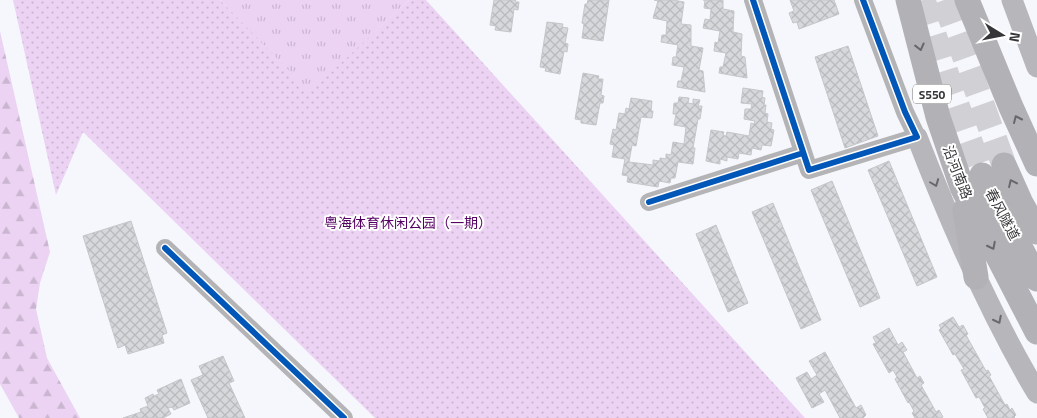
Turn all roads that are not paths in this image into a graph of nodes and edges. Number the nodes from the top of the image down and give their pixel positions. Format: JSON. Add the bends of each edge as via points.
{"nodes":[{"id":1,"x":753,"y":0,"type":"edge"},
{"id":2,"x":863,"y":0,"type":"edge"},
{"id":3,"x":908,"y":0,"type":"edge"},
{"id":4,"x":967,"y":0,"type":"edge"},
{"id":5,"x":1012,"y":0,"type":"edge"},
{"id":6,"x":1037,"y":67,"type":"edge"},
{"id":7,"x":918,"y":137,"type":"junction"},
{"id":8,"x":803,"y":153,"type":"junction"},
{"id":9,"x":1037,"y":164,"type":"edge"},
{"id":10,"x":983,"y":176,"type":"junction"},
{"id":11,"x":649,"y":202,"type":"dead end"},
{"id":12,"x":1037,"y":232,"type":"edge"},
{"id":13,"x":165,"y":248,"type":"dead end"},
{"id":14,"x":976,"y":277,"type":"junction"},
{"id":15,"x":1037,"y":278,"type":"edge"},
{"id":16,"x":1037,"y":332,"type":"edge"},
{"id":17,"x":1037,"y":392,"type":"edge"},
{"id":18,"x":344,"y":418,"type":"edge"}],
"edges":[{"from":1,"to":8,"type":"street"},
{"from":2,"to":7,"type":"street","via":[[905,112]]},
{"from":3,"to":10,"type":"highway","name":"沿河南路","number":"S550","one_way":true,"via":[[938,117]]},
{"from":9,"to":4,"type":"highway","one_way":true},
{"from":5,"to":6,"type":"main road"},
{"from":7,"to":8,"type":"street","via":[[809,170]]},
{"from":7,"to":14,"type":"main road","name":"沿河南路","one_way":true},
{"from":8,"to":11,"type":"street"},
{"from":12,"to":10,"type":"highway","name":"春风隧道","one_way":true,"via":[[1021,203]]},
{"from":10,"to":14,"type":"highway"},
{"from":10,"to":15,"type":"highway","name":"春风隧道"},
{"from":10,"to":16,"type":"highway","name":"沿河南路","number":"S550","one_way":true},
{"from":13,"to":18,"type":"street"},
{"from":14,"to":17,"type":"main road","name":"沿河南路","one_way":true}]}
